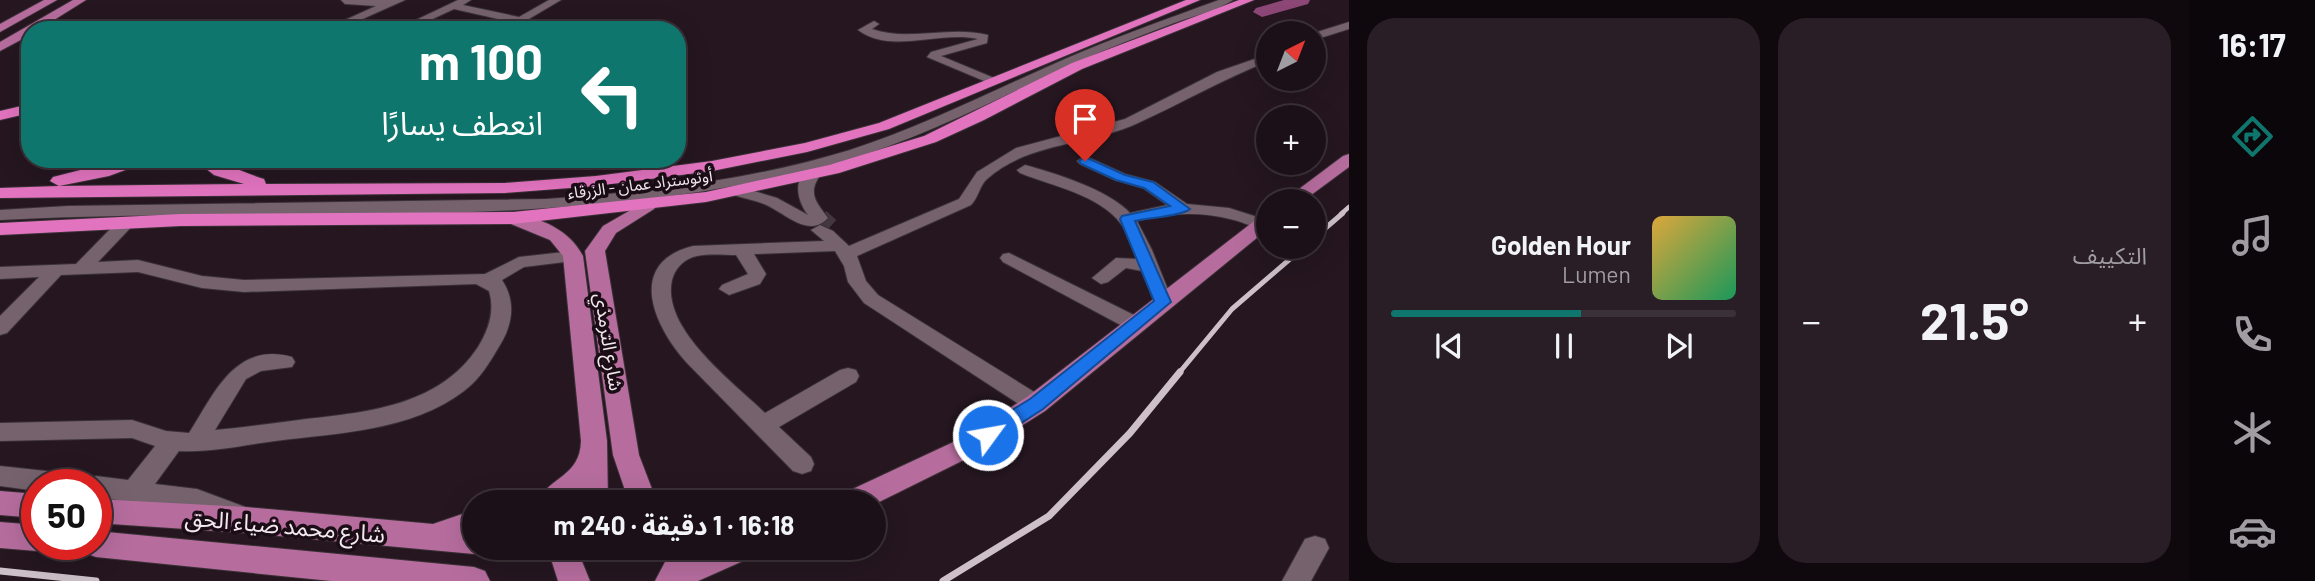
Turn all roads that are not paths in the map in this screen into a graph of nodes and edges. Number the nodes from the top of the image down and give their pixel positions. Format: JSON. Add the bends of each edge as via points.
{"nodes":[{"id":1,"x":52,"y":0,"type":"edge"},
{"id":2,"x":67,"y":0,"type":"edge"},
{"id":3,"x":80,"y":0,"type":"edge"},
{"id":4,"x":93,"y":0,"type":"edge"},
{"id":5,"x":466,"y":0,"type":"edge"},
{"id":6,"x":556,"y":0,"type":"edge"},
{"id":7,"x":1195,"y":0,"type":"edge"},
{"id":8,"x":1222,"y":0,"type":"edge"},
{"id":9,"x":1228,"y":0,"type":"edge"},
{"id":10,"x":1249,"y":0,"type":"edge"},
{"id":11,"x":345,"y":1,"type":"edge"},
{"id":12,"x":395,"y":2,"type":"edge"},
{"id":13,"x":453,"y":6,"type":"junction"},
{"id":14,"x":329,"y":17,"type":"dead end"},
{"id":15,"x":30,"y":21,"type":"edge"},
{"id":16,"x":44,"y":21,"type":"edge"},
{"id":17,"x":58,"y":21,"type":"edge"},
{"id":18,"x":334,"y":21,"type":"edge"},
{"id":19,"x":349,"y":21,"type":"edge"},
{"id":20,"x":420,"y":21,"type":"edge"},
{"id":21,"x":521,"y":21,"type":"joint"},
{"id":22,"x":874,"y":24,"type":"dead end"},
{"id":23,"x":1349,"y":24,"type":"edge"},
{"id":24,"x":21,"y":26,"type":"edge"},
{"id":25,"x":0,"y":29,"type":"edge"},
{"id":26,"x":1326,"y":33,"type":"edge"},
{"id":27,"x":21,"y":35,"type":"edge"},
{"id":28,"x":0,"y":38,"type":"edge"},
{"id":29,"x":21,"y":45,"type":"edge"},
{"id":30,"x":0,"y":47,"type":"edge"},
{"id":31,"x":0,"y":61,"type":"edge"},
{"id":32,"x":1256,"y":62,"type":"edge"},
{"id":33,"x":993,"y":80,"type":"junction"},
{"id":34,"x":21,"y":106,"type":"edge"},
{"id":35,"x":0,"y":108,"type":"edge"},
{"id":36,"x":21,"y":108,"type":"edge"},
{"id":37,"x":0,"y":116,"type":"edge"},
{"id":38,"x":1349,"y":159,"type":"edge"},
{"id":39,"x":1085,"y":161,"type":"dead end"},
{"id":40,"x":115,"y":168,"type":"edge"},
{"id":41,"x":216,"y":168,"type":"edge"},
{"id":42,"x":1025,"y":170,"type":"dead end"},
{"id":43,"x":813,"y":174,"type":"junction"},
{"id":44,"x":276,"y":189,"type":"junction"},
{"id":45,"x":1308,"y":189,"type":"edge"},
{"id":46,"x":737,"y":191,"type":"junction"},
{"id":47,"x":0,"y":193,"type":"edge"},
{"id":48,"x":648,"y":205,"type":"junction"},
{"id":49,"x":0,"y":206,"type":"edge"},
{"id":50,"x":1183,"y":209,"type":"junction"},
{"id":51,"x":0,"y":215,"type":"edge"},
{"id":52,"x":513,"y":218,"type":"junction"},
{"id":53,"x":1127,"y":219,"type":"junction"},
{"id":54,"x":1256,"y":219,"type":"edge"},
{"id":55,"x":127,"y":222,"type":"junction"},
{"id":56,"x":1256,"y":228,"type":"edge"},
{"id":57,"x":0,"y":229,"type":"edge"},
{"id":58,"x":828,"y":233,"type":"junction"},
{"id":59,"x":741,"y":248,"type":"junction"},
{"id":60,"x":573,"y":256,"type":"junction"},
{"id":61,"x":1009,"y":258,"type":"dead end"},
{"id":62,"x":1148,"y":266,"type":"junction"},
{"id":63,"x":83,"y":267,"type":"junction"},
{"id":64,"x":57,"y":269,"type":"junction"},
{"id":65,"x":0,"y":273,"type":"edge"},
{"id":66,"x":1101,"y":278,"type":"dead end"},
{"id":67,"x":488,"y":280,"type":"junction"},
{"id":68,"x":729,"y":289,"type":"dead end"},
{"id":69,"x":1163,"y":302,"type":"junction"},
{"id":70,"x":1135,"y":324,"type":"junction"},
{"id":71,"x":0,"y":328,"type":"edge"},
{"id":72,"x":284,"y":362,"type":"dead end"},
{"id":73,"x":848,"y":376,"type":"dead end"},
{"id":74,"x":1037,"y":404,"type":"junction"},
{"id":75,"x":763,"y":425,"type":"junction"},
{"id":76,"x":0,"y":432,"type":"edge"},
{"id":77,"x":185,"y":441,"type":"junction"},
{"id":78,"x":595,"y":457,"type":"junction"},
{"id":79,"x":802,"y":464,"type":"dead end"},
{"id":80,"x":0,"y":476,"type":"edge"},
{"id":81,"x":21,"y":479,"type":"edge"},
{"id":82,"x":567,"y":490,"type":"edge"},
{"id":83,"x":594,"y":490,"type":"edge"},
{"id":84,"x":639,"y":490,"type":"edge"},
{"id":85,"x":877,"y":490,"type":"edge"},
{"id":86,"x":0,"y":503,"type":"edge"},
{"id":87,"x":21,"y":505,"type":"edge"},
{"id":88,"x":116,"y":505,"type":"edge"},
{"id":89,"x":462,"y":527,"type":"edge"},
{"id":90,"x":0,"y":535,"type":"edge"},
{"id":91,"x":21,"y":537,"type":"edge"},
{"id":92,"x":429,"y":538,"type":"junction"},
{"id":93,"x":462,"y":540,"type":"edge"},
{"id":94,"x":112,"y":546,"type":"edge"},
{"id":95,"x":1315,"y":548,"type":"dead end"},
{"id":96,"x":566,"y":560,"type":"edge"},
{"id":97,"x":702,"y":560,"type":"edge"},
{"id":98,"x":676,"y":568,"type":"edge"},
{"id":99,"x":474,"y":581,"type":"edge"},
{"id":100,"x":573,"y":581,"type":"edge"},
{"id":101,"x":1296,"y":581,"type":"edge"}],
"edges":[{"from":1,"to":25,"type":"main road"},
{"from":2,"to":15,"type":"main road"},
{"from":3,"to":16,"type":"main road"},
{"from":4,"to":17,"type":"main road"},
{"from":5,"to":13,"type":"street"},
{"from":6,"to":21,"type":"street"},
{"from":7,"to":33,"type":"highway","name":"أوتوستراد عمان - الزرقاء"},
{"from":8,"to":49,"type":"street","via":[[1099,45],[880,141],[793,166],[709,183],[591,198],[494,203]]},
{"from":9,"to":51,"type":"street","via":[[1091,52],[911,133],[825,161],[720,184],[547,204]]},
{"from":10,"to":43,"type":"highway","name":"أوتوستراد عمان - الزرقاء","via":[[1077,66],[930,139]]},
{"from":11,"to":12,"type":"street"},
{"from":12,"to":19,"type":"street"},
{"from":13,"to":20,"type":"street"},
{"from":13,"to":21,"type":"street"},
{"from":14,"to":18,"type":"street"},
{"from":22,"to":33,"type":"street","via":[[863,30],[889,37],[985,37],[933,57]]},
{"from":23,"to":26,"type":"street"},
{"from":24,"to":28,"type":"main road"},
{"from":27,"to":30,"type":"main road"},
{"from":29,"to":31,"type":"main road"},
{"from":32,"to":58,"type":"street","via":[[1130,122],[1021,151],[982,175],[965,202]]},
{"from":33,"to":44,"type":"highway","name":"أوتوستراد عمان - الزرقاء","via":[[862,133],[688,169],[505,188]]},
{"from":34,"to":35,"type":"highway"},
{"from":36,"to":37,"type":"highway"},
{"from":38,"to":45,"type":"main road"},
{"from":39,"to":50,"type":"street","via":[[1149,185]]},
{"from":40,"to":47,"type":"highway"},
{"from":41,"to":44,"type":"highway"},
{"from":42,"to":53,"type":"street","via":[[1101,201]]},
{"from":43,"to":46,"type":"highway","name":"أوتوستراد عمان - الزرقاء"},
{"from":43,"to":58,"type":"street","via":[[804,195]]},
{"from":44,"to":47,"type":"highway","name":"أوتوستراد عمان - الزرقاء"},
{"from":46,"to":48,"type":"highway","name":"أوتوستراد عمان - الزرقاء"},
{"from":46,"to":58,"type":"lane","via":[[771,201]]},
{"from":48,"to":52,"type":"highway","name":"أوتوستراد عمان - الزرقاء"},
{"from":48,"to":84,"type":"main road","name":"شارع الترمذي","via":[[606,233],[595,251],[626,455]]},
{"from":50,"to":53,"type":"lane"},
{"from":50,"to":54,"type":"lane"},
{"from":52,"to":55,"type":"highway","name":"أوتوستراد عمان - الزرقاء"},
{"from":52,"to":60,"type":"main road","via":[[557,236]]},
{"from":53,"to":62,"type":"street"},
{"from":55,"to":57,"type":"highway","name":"أوتوستراد عمان - الزرقاء"},
{"from":55,"to":63,"type":"street"},
{"from":56,"to":69,"type":"main road"},
{"from":58,"to":59,"type":"street"},
{"from":58,"to":74,"type":"street","via":[[856,269],[860,288],[871,299]]},
{"from":59,"to":68,"type":"street","via":[[757,274]]},
{"from":59,"to":75,"type":"street","via":[[678,255],[666,268],[661,298],[667,320],[681,342]]},
{"from":60,"to":67,"type":"street","via":[[520,262]]},
{"from":60,"to":78,"type":"main road","name":"شارع الترمذي"},
{"from":61,"to":70,"type":"street"},
{"from":62,"to":66,"type":"street","via":[[1122,262]]},
{"from":62,"to":69,"type":"street"},
{"from":63,"to":64,"type":"street"},
{"from":63,"to":67,"type":"street","via":[[138,265],[229,285]]},
{"from":64,"to":65,"type":"street"},
{"from":64,"to":71,"type":"street"},
{"from":67,"to":77,"type":"street","via":[[498,287],[502,299],[498,329],[472,372],[433,401],[381,419]]},
{"from":69,"to":70,"type":"main road"},
{"from":70,"to":74,"type":"main road"},
{"from":72,"to":77,"type":"street","via":[[257,364],[237,374]]},
{"from":73,"to":75,"type":"street"},
{"from":74,"to":85,"type":"main road","via":[[971,445]]},
{"from":75,"to":79,"type":"street"},
{"from":76,"to":77,"type":"street","via":[[132,429]]},
{"from":77,"to":88,"type":"street"},
{"from":78,"to":82,"type":"main road"},
{"from":78,"to":83,"type":"main road","name":"شارع الترمذي"},
{"from":80,"to":81,"type":"street"},
{"from":86,"to":87,"type":"main road"},
{"from":88,"to":92,"type":"main road","name":"شارع محمد ضياء الحق"},
{"from":89,"to":92,"type":"main road"},
{"from":90,"to":91,"type":"main road"},
{"from":92,"to":93,"type":"main road","name":"شارع محمد ضياء الحق"},
{"from":94,"to":99,"type":"main road","name":"شارع محمد ضياء الحق"},
{"from":95,"to":101,"type":"street"},
{"from":96,"to":100,"type":"main road"},
{"from":97,"to":98,"type":"main road"}]}
